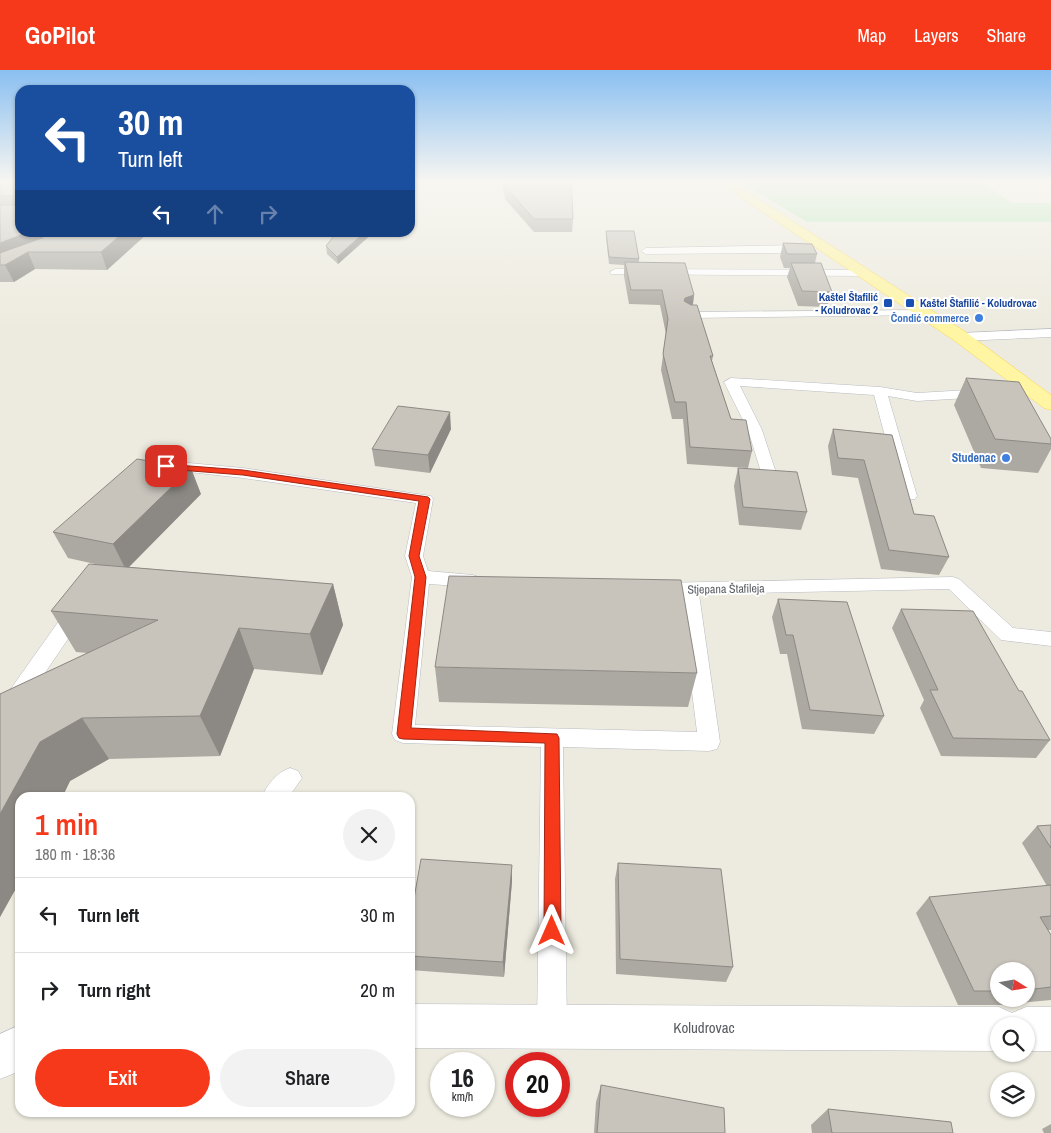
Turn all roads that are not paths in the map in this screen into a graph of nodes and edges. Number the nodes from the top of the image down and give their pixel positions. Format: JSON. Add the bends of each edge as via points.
{"nodes":[{"id":1,"x":799,"y":231,"type":"edge"},
{"id":2,"x":823,"y":246,"type":"junction"},
{"id":3,"x":646,"y":252,"type":"dead end"},
{"id":4,"x":615,"y":272,"type":"dead end"},
{"id":5,"x":865,"y":274,"type":"junction"},
{"id":6,"x":925,"y":313,"type":"junction"},
{"id":7,"x":690,"y":315,"type":"edge"},
{"id":8,"x":1051,"y":333,"type":"edge"},
{"id":9,"x":961,"y":337,"type":"junction"},
{"id":10,"x":1032,"y":390,"type":"junction"},
{"id":11,"x":880,"y":391,"type":"junction"},
{"id":12,"x":1013,"y":391,"type":"edge"},
{"id":13,"x":994,"y":392,"type":"edge"},
{"id":14,"x":1051,"y":404,"type":"edge"},
{"id":15,"x":166,"y":466,"type":"edge"},
{"id":16,"x":772,"y":482,"type":"edge"},
{"id":17,"x":914,"y":511,"type":"edge"},
{"id":18,"x":421,"y":577,"type":"junction"},
{"id":19,"x":489,"y":583,"type":"edge"},
{"id":20,"x":642,"y":589,"type":"edge"},
{"id":21,"x":689,"y":590,"type":"junction"},
{"id":22,"x":91,"y":599,"type":"edge"},
{"id":23,"x":1051,"y":639,"type":"edge"},
{"id":24,"x":0,"y":721,"type":"edge"},
{"id":25,"x":552,"y":738,"type":"junction"},
{"id":26,"x":290,"y":778,"type":"dead end"},
{"id":27,"x":277,"y":792,"type":"edge"},
{"id":28,"x":415,"y":1026,"type":"edge"},
{"id":29,"x":552,"y":1027,"type":"junction"},
{"id":30,"x":990,"y":1029,"type":"edge"},
{"id":31,"x":1035,"y":1029,"type":"edge"},
{"id":32,"x":1051,"y":1030,"type":"edge"},
{"id":33,"x":15,"y":1050,"type":"edge"},
{"id":34,"x":0,"y":1057,"type":"edge"}],
"edges":[{"from":1,"to":2,"type":"main road"},
{"from":2,"to":3,"type":"lane"},
{"from":2,"to":5,"type":"main road"},
{"from":4,"to":5,"type":"lane"},
{"from":5,"to":6,"type":"main road"},
{"from":6,"to":7,"type":"lane"},
{"from":6,"to":9,"type":"main road"},
{"from":8,"to":9,"type":"lane"},
{"from":9,"to":10,"type":"main road"},
{"from":10,"to":12,"type":"lane"},
{"from":10,"to":14,"type":"main road"},
{"from":11,"to":13,"type":"lane","via":[[917,397]]},
{"from":11,"to":16,"type":"lane","via":[[731,382],[755,430]]},
{"from":11,"to":17,"type":"lane"},
{"from":15,"to":18,"type":"lane","via":[[243,473],[425,499],[414,556]]},
{"from":18,"to":19,"type":"lane"},
{"from":18,"to":25,"type":"lane","via":[[403,734]]},
{"from":20,"to":21,"type":"lane","name":"Stjepana Štafileja"},
{"from":21,"to":23,"type":"lane","name":"Stjepana Štafileja","via":[[952,583],[1008,635]]},
{"from":21,"to":25,"type":"lane","via":[[709,742]]},
{"from":22,"to":24,"type":"lane","via":[[82,602]]},
{"from":25,"to":29,"type":"lane"},
{"from":26,"to":27,"type":"lane"},
{"from":28,"to":29,"type":"street","name":"Koludrovac"},
{"from":29,"to":30,"type":"street","name":"Koludrovac"},
{"from":31,"to":32,"type":"street"},
{"from":33,"to":34,"type":"street"}]}
